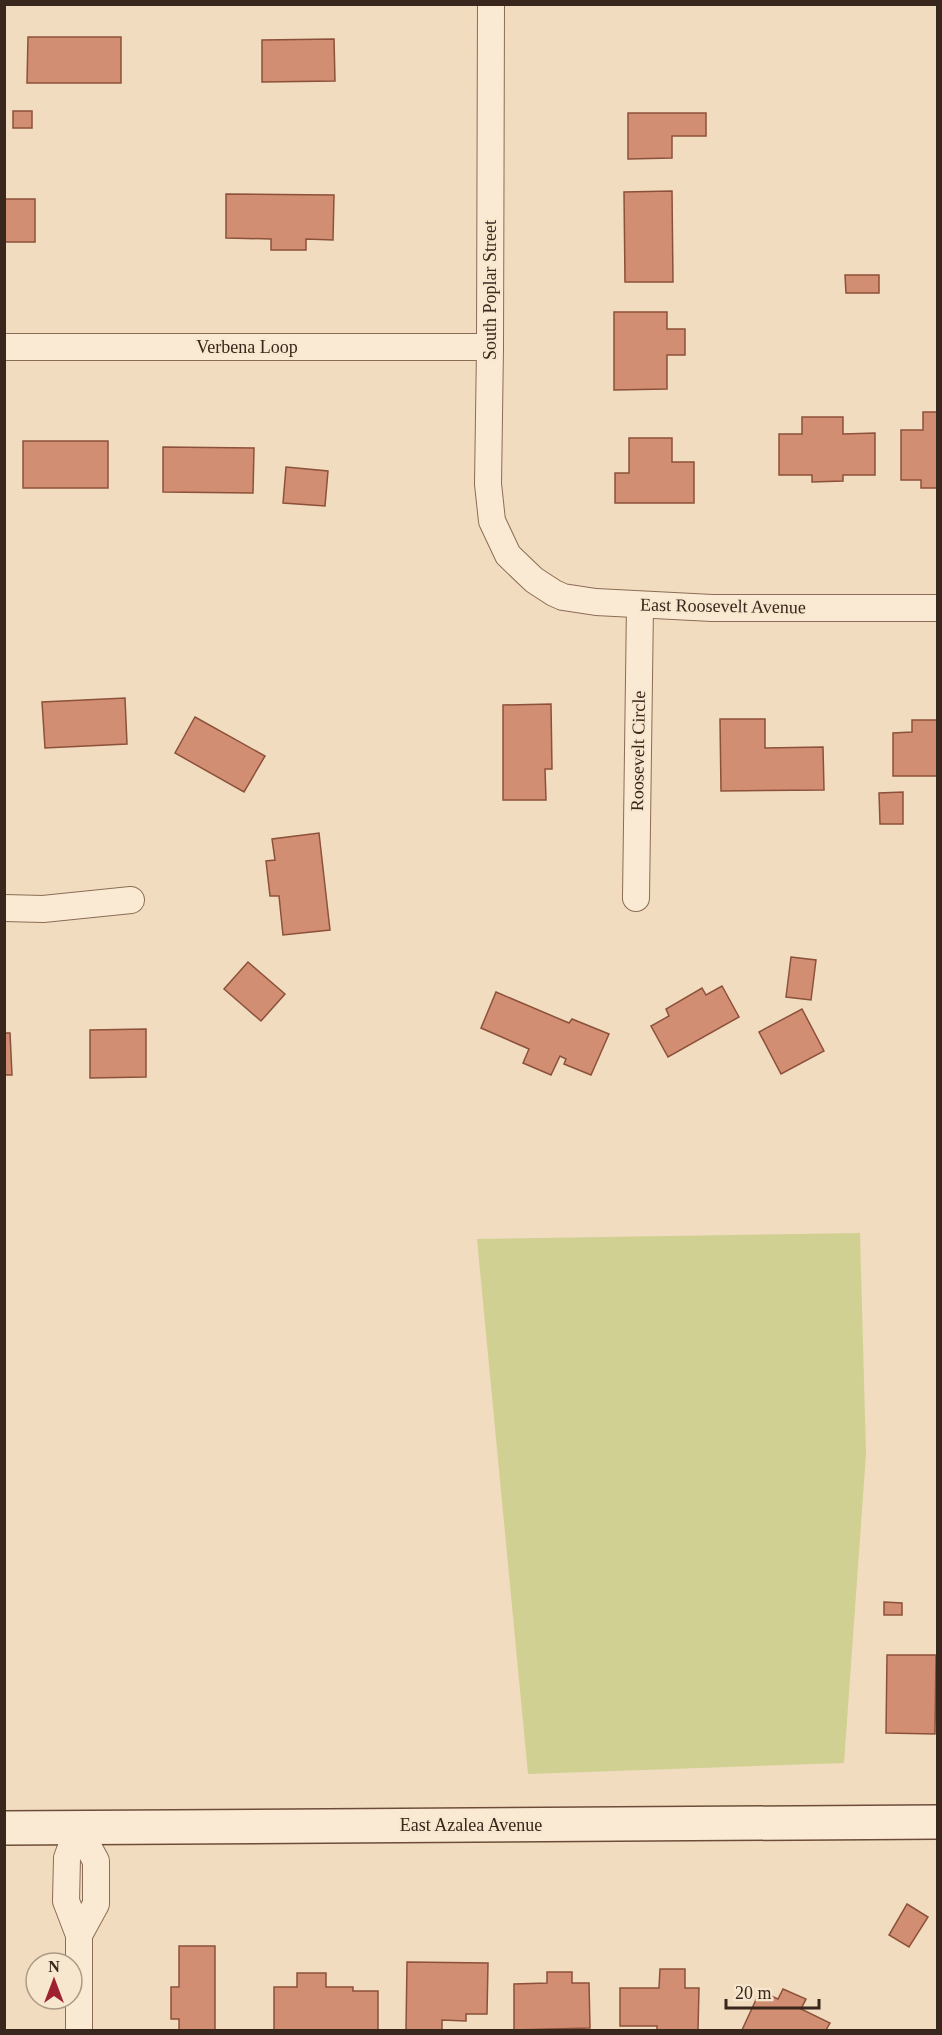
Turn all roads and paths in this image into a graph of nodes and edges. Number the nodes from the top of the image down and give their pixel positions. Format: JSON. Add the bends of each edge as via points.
{"nodes":[{"id":1,"x":491,"y":4,"type":"edge"},
{"id":2,"x":4,"y":346,"type":"edge"},
{"id":3,"x":490,"y":347,"type":"junction"},
{"id":4,"x":520,"y":567,"type":"joint"},
{"id":5,"x":640,"y":605,"type":"junction"},
{"id":6,"x":938,"y":608,"type":"edge"},
{"id":7,"x":636,"y":898,"type":"dead end"},
{"id":8,"x":131,"y":900,"type":"dead end"},
{"id":9,"x":4,"y":908,"type":"edge"},
{"id":10,"x":938,"y":1822,"type":"edge"},
{"id":11,"x":4,"y":1828,"type":"edge"},
{"id":12,"x":78,"y":1828,"type":"junction"},
{"id":13,"x":79,"y":2031,"type":"edge"}],
"edges":[{"from":1,"to":3,"type":"street","name":"South Poplar Street"},
{"from":2,"to":3,"type":"street","name":"Verbena Loop"},
{"from":3,"to":4,"type":"street","name":"South Poplar Street","via":[[488,483],[492,521],[508,555]]},
{"from":4,"to":5,"type":"street","name":"East Roosevelt Avenue","via":[[563,597]]},
{"from":5,"to":6,"type":"street","name":"East Roosevelt Avenue"},
{"from":5,"to":7,"type":"street","name":"Roosevelt Circle"},
{"from":8,"to":9,"type":"street","via":[[43,909]]},
{"from":10,"to":12,"type":"street","name":"East Azalea Avenue"},
{"from":11,"to":12,"type":"street","name":"East Azalea Avenue"},
{"from":12,"to":13,"type":"street","via":[[67,1858],[66,1901],[79,1935]]}]}
